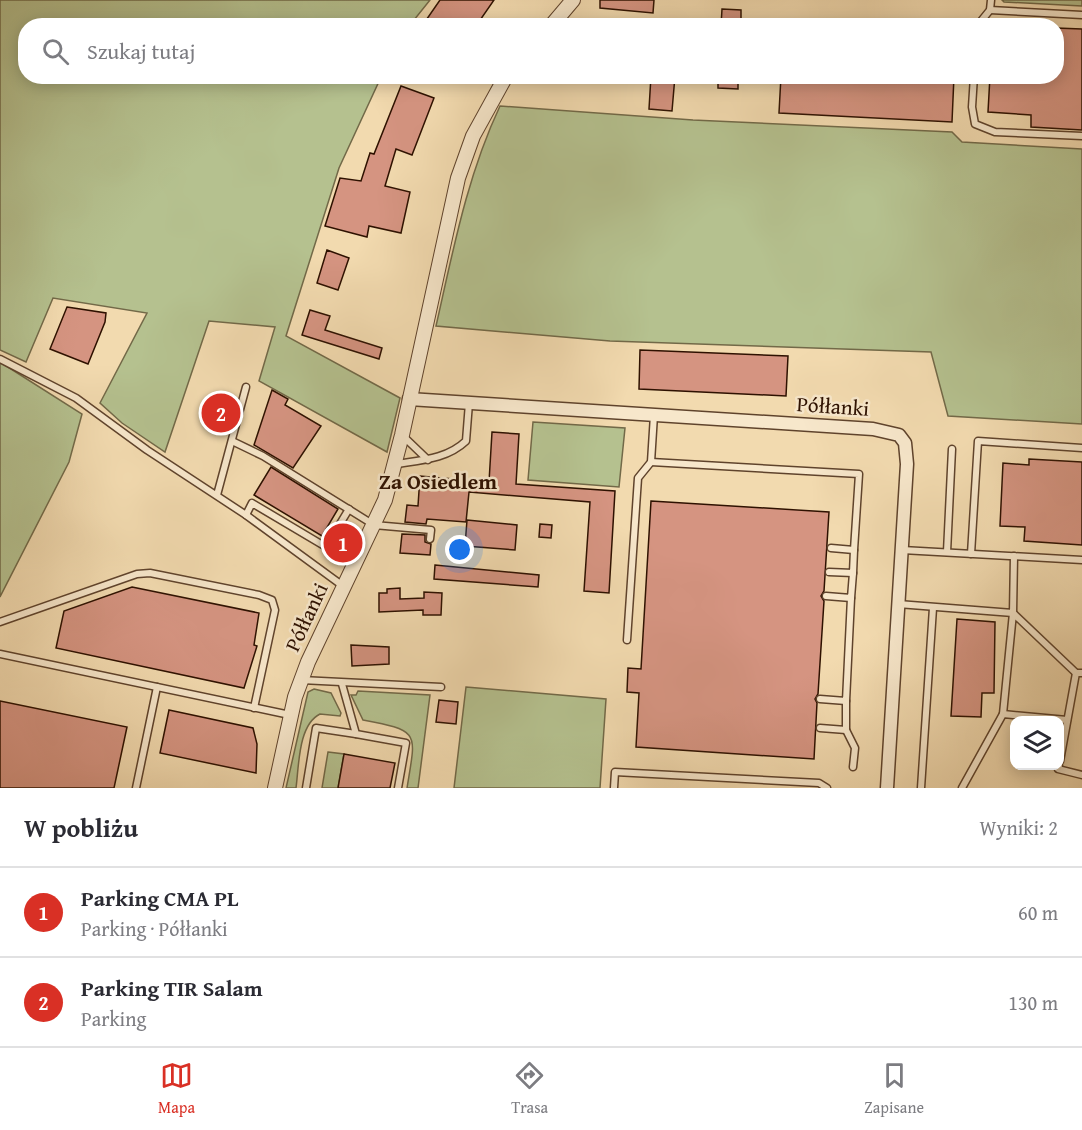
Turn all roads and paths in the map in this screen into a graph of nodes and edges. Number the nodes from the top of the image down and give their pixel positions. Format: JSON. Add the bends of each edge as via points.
{"nodes":[{"id":1,"x":573,"y":0,"type":"edge"},
{"id":2,"x":991,"y":0,"type":"edge"},
{"id":3,"x":990,"y":10,"type":"junction"},
{"id":4,"x":1082,"y":15,"type":"edge"},
{"id":5,"x":558,"y":18,"type":"edge"},
{"id":6,"x":984,"y":18,"type":"edge"},
{"id":7,"x":502,"y":84,"type":"edge"},
{"id":8,"x":973,"y":84,"type":"edge"},
{"id":9,"x":1082,"y":136,"type":"edge"},
{"id":10,"x":0,"y":359,"type":"edge"},
{"id":11,"x":246,"y":387,"type":"dead end"},
{"id":12,"x":409,"y":399,"type":"junction"},
{"id":13,"x":469,"y":403,"type":"junction"},
{"id":14,"x":654,"y":415,"type":"junction"},
{"id":15,"x":402,"y":435,"type":"junction"},
{"id":16,"x":232,"y":441,"type":"junction"},
{"id":17,"x":1082,"y":448,"type":"edge"},
{"id":18,"x":952,"y":449,"type":"dead end"},
{"id":19,"x":428,"y":460,"type":"junction"},
{"id":20,"x":651,"y":462,"type":"junction"},
{"id":21,"x":395,"y":464,"type":"junction"},
{"id":22,"x":217,"y":495,"type":"junction"},
{"id":23,"x":349,"y":509,"type":"junction"},
{"id":24,"x":246,"y":514,"type":"junction"},
{"id":25,"x":374,"y":525,"type":"junction"},
{"id":26,"x":430,"y":538,"type":"dead end"},
{"id":27,"x":831,"y":548,"type":"dead end"},
{"id":28,"x":854,"y":550,"type":"junction"},
{"id":29,"x":901,"y":550,"type":"junction"},
{"id":30,"x":946,"y":552,"type":"junction"},
{"id":31,"x":971,"y":554,"type":"junction"},
{"id":32,"x":1014,"y":556,"type":"junction"},
{"id":33,"x":1082,"y":560,"type":"edge"},
{"id":34,"x":829,"y":572,"type":"dead end"},
{"id":35,"x":853,"y":573,"type":"junction"},
{"id":36,"x":344,"y":586,"type":"junction"},
{"id":37,"x":826,"y":596,"type":"dead end"},
{"id":38,"x":851,"y":598,"type":"junction"},
{"id":39,"x":898,"y":604,"type":"junction"},
{"id":40,"x":933,"y":608,"type":"junction"},
{"id":41,"x":1013,"y":613,"type":"junction"},
{"id":42,"x":0,"y":622,"type":"edge"},
{"id":43,"x":627,"y":640,"type":"dead end"},
{"id":44,"x":0,"y":654,"type":"edge"},
{"id":45,"x":1079,"y":673,"type":"edge"},
{"id":46,"x":301,"y":680,"type":"junction"},
{"id":47,"x":342,"y":684,"type":"junction"},
{"id":48,"x":158,"y":687,"type":"junction"},
{"id":49,"x":441,"y":687,"type":"dead end"},
{"id":50,"x":820,"y":699,"type":"dead end"},
{"id":51,"x":846,"y":701,"type":"junction"},
{"id":52,"x":254,"y":708,"type":"junction"},
{"id":53,"x":1003,"y":714,"type":"junction"},
{"id":54,"x":290,"y":715,"type":"junction"},
{"id":55,"x":1067,"y":720,"type":"junction"},
{"id":56,"x":820,"y":728,"type":"dead end"},
{"id":57,"x":846,"y":730,"type":"junction"},
{"id":58,"x":356,"y":734,"type":"junction"},
{"id":59,"x":1064,"y":735,"type":"edge"},
{"id":60,"x":853,"y":767,"type":"dead end"},
{"id":61,"x":1062,"y":770,"type":"edge"},
{"id":62,"x":1082,"y":775,"type":"edge"},
{"id":63,"x":136,"y":788,"type":"edge"},
{"id":64,"x":275,"y":788,"type":"edge"},
{"id":65,"x":306,"y":788,"type":"edge"},
{"id":66,"x":398,"y":788,"type":"edge"},
{"id":67,"x":614,"y":788,"type":"edge"},
{"id":68,"x":827,"y":788,"type":"edge"},
{"id":69,"x":887,"y":788,"type":"edge"},
{"id":70,"x":921,"y":788,"type":"edge"},
{"id":71,"x":962,"y":788,"type":"edge"}],
"edges":[{"from":1,"to":5,"type":"street"},
{"from":2,"to":3,"type":"lane"},
{"from":3,"to":4,"type":"lane"},
{"from":3,"to":6,"type":"lane"},
{"from":7,"to":12,"type":"street","name":"Półłanki","via":[[478,126],[458,178]]},
{"from":8,"to":9,"type":"lane","via":[[975,124],[995,132]]},
{"from":10,"to":22,"type":"lane","via":[[76,398]]},
{"from":11,"to":16,"type":"lane"},
{"from":12,"to":13,"type":"street","name":"Półłanki"},
{"from":12,"to":15,"type":"street","name":"Półłanki"},
{"from":13,"to":14,"type":"street","name":"Półłanki"},
{"from":13,"to":19,"type":"lane","via":[[466,441],[454,452]]},
{"from":14,"to":20,"type":"lane"},
{"from":14,"to":29,"type":"street","name":"Półłanki","via":[[873,429],[899,435],[907,454]]},
{"from":15,"to":19,"type":"lane"},
{"from":15,"to":21,"type":"street","name":"Półłanki"},
{"from":16,"to":22,"type":"lane"},
{"from":16,"to":23,"type":"lane"},
{"from":17,"to":31,"type":"lane","via":[[978,441]]},
{"from":18,"to":30,"type":"lane"},
{"from":19,"to":21,"type":"lane"},
{"from":20,"to":28,"type":"lane","via":[[859,474]]},
{"from":20,"to":43,"type":"lane","via":[[638,478]]},
{"from":21,"to":25,"type":"street","name":"Półłanki"},
{"from":22,"to":24,"type":"lane"},
{"from":23,"to":24,"type":"lane","via":[[326,547],[252,503]]},
{"from":23,"to":25,"type":"lane"},
{"from":24,"to":36,"type":"lane"},
{"from":25,"to":26,"type":"lane","via":[[431,530]]},
{"from":25,"to":36,"type":"street","name":"Półłanki"},
{"from":27,"to":28,"type":"lane"},
{"from":28,"to":35,"type":"lane"},
{"from":29,"to":30,"type":"lane"},
{"from":29,"to":39,"type":"street","name":"Półłanki"},
{"from":30,"to":31,"type":"lane"},
{"from":31,"to":32,"type":"lane"},
{"from":32,"to":33,"type":"lane"},
{"from":32,"to":41,"type":"lane"},
{"from":34,"to":35,"type":"lane"},
{"from":35,"to":38,"type":"lane"},
{"from":36,"to":46,"type":"street","name":"Półłanki"},
{"from":37,"to":38,"type":"lane"},
{"from":38,"to":51,"type":"lane"},
{"from":39,"to":40,"type":"lane"},
{"from":39,"to":69,"type":"street","name":"Półłanki"},
{"from":40,"to":41,"type":"lane"},
{"from":40,"to":70,"type":"lane"},
{"from":41,"to":45,"type":"lane"},
{"from":41,"to":53,"type":"lane"},
{"from":42,"to":52,"type":"lane","via":[[144,574],[259,595],[272,600],[275,610]]},
{"from":44,"to":48,"type":"lane"},
{"from":45,"to":55,"type":"lane"},
{"from":46,"to":47,"type":"lane"},
{"from":46,"to":54,"type":"street","name":"Półłanki"},
{"from":47,"to":49,"type":"lane"},
{"from":47,"to":58,"type":"lane"},
{"from":48,"to":52,"type":"lane"},
{"from":48,"to":63,"type":"lane"},
{"from":50,"to":51,"type":"lane"},
{"from":51,"to":57,"type":"lane"},
{"from":52,"to":54,"type":"lane"},
{"from":53,"to":55,"type":"lane"},
{"from":53,"to":71,"type":"lane"},
{"from":54,"to":64,"type":"street","name":"Półłanki"},
{"from":55,"to":59,"type":"lane"},
{"from":56,"to":57,"type":"lane"},
{"from":57,"to":60,"type":"lane","via":[[855,748]]},
{"from":58,"to":65,"type":"lane","via":[[316,728]]},
{"from":58,"to":66,"type":"lane","via":[[406,743]]},
{"from":61,"to":62,"type":"lane"},
{"from":67,"to":68,"type":"lane","via":[[615,772],[819,783]]}]}
